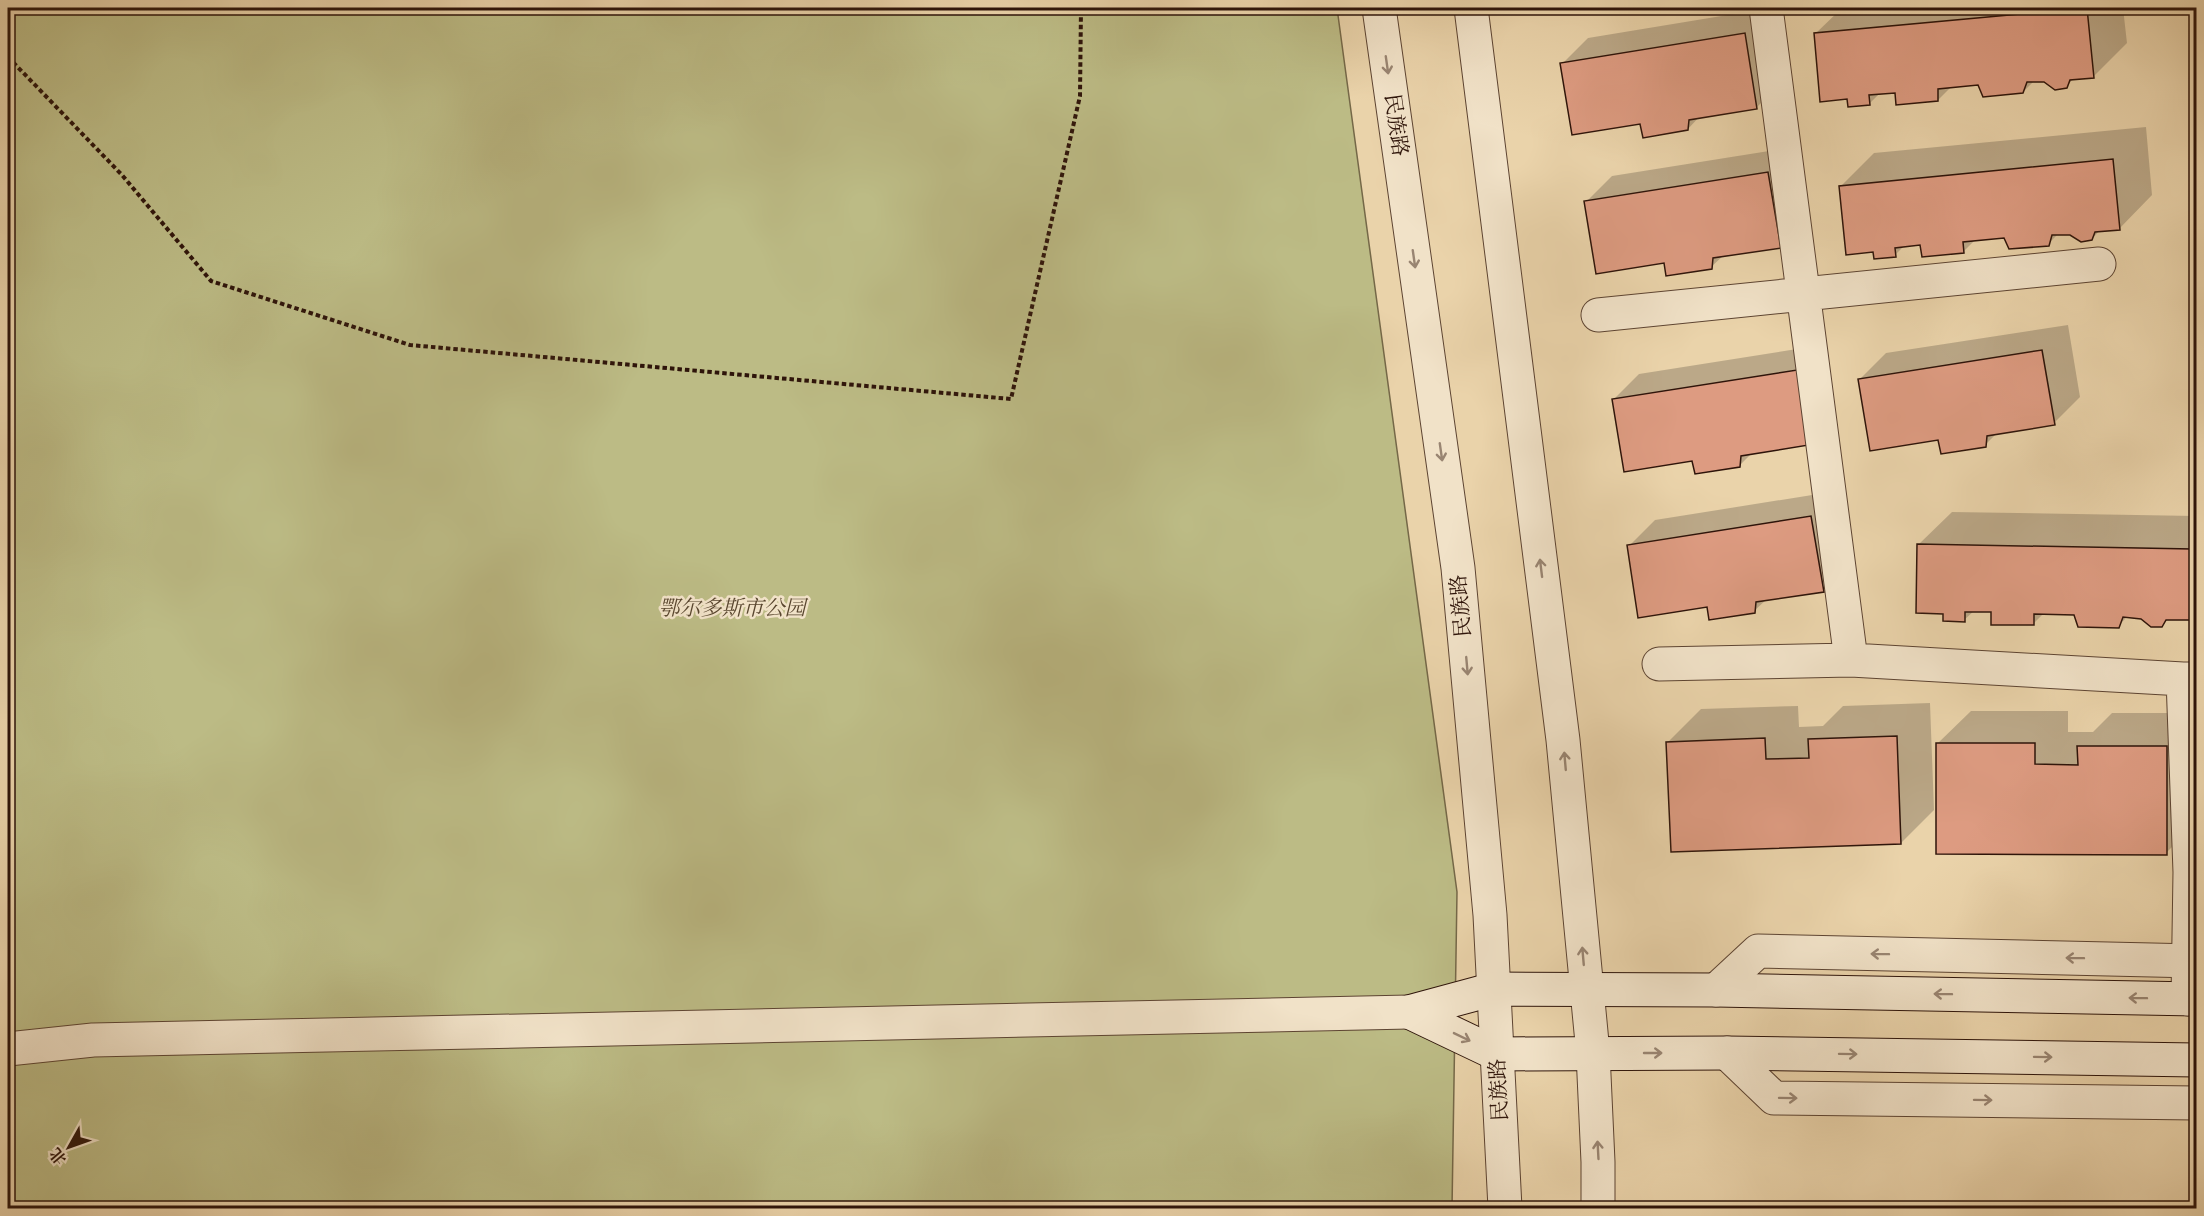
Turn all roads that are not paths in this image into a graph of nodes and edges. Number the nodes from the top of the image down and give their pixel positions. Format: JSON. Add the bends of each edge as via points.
{"nodes":[{"id":1,"x":1379,"y":8,"type":"edge"},
{"id":2,"x":1471,"y":8,"type":"edge"},
{"id":3,"x":1766,"y":8,"type":"edge"},
{"id":4,"x":2099,"y":264,"type":"dead end"},
{"id":5,"x":1803,"y":294,"type":"junction"},
{"id":6,"x":1598,"y":315,"type":"dead end"},
{"id":7,"x":1851,"y":660,"type":"junction"},
{"id":8,"x":1659,"y":664,"type":"dead end"},
{"id":9,"x":2190,"y":679,"type":"edge"},
{"id":10,"x":2192,"y":961,"type":"edge"},
{"id":11,"x":1494,"y":989,"type":"junction"},
{"id":12,"x":1586,"y":990,"type":"junction"},
{"id":13,"x":1716,"y":990,"type":"junction"},
{"id":14,"x":2192,"y":999,"type":"edge"},
{"id":15,"x":1409,"y":1012,"type":"junction"},
{"id":16,"x":8,"y":1049,"type":"edge"},
{"id":17,"x":1593,"y":1053,"type":"junction"},
{"id":18,"x":1727,"y":1053,"type":"junction"},
{"id":19,"x":1497,"y":1054,"type":"junction"},
{"id":20,"x":2196,"y":1060,"type":"edge"},
{"id":21,"x":2196,"y":1103,"type":"edge"},
{"id":22,"x":1505,"y":1209,"type":"edge"},
{"id":23,"x":1598,"y":1209,"type":"edge"}],
"edges":[{"from":1,"to":11,"type":"street","name":"民族路","one_way":true,"via":[[1458,568]]},
{"from":12,"to":2,"type":"street","one_way":true,"via":[[1563,740]]},
{"from":3,"to":5,"type":"street"},
{"from":4,"to":5,"type":"street"},
{"from":5,"to":6,"type":"street"},
{"from":5,"to":7,"type":"street"},
{"from":7,"to":8,"type":"street"},
{"from":7,"to":9,"type":"street"},
{"from":9,"to":10,"type":"street"},
{"from":10,"to":13,"type":"street","one_way":true,"via":[[1758,951]]},
{"from":10,"to":14,"type":"street"},
{"from":11,"to":12,"type":"street"},
{"from":11,"to":15,"type":"street"},
{"from":11,"to":19,"type":"street","name":"民族路"},
{"from":12,"to":13,"type":"street"},
{"from":12,"to":17,"type":"street"},
{"from":14,"to":13,"type":"street","one_way":true},
{"from":15,"to":16,"type":"street","via":[[93,1040]]},
{"from":15,"to":19,"type":"street","one_way":true},
{"from":17,"to":18,"type":"street","one_way":true},
{"from":17,"to":19,"type":"street"},
{"from":23,"to":17,"type":"street","one_way":true},
{"from":18,"to":20,"type":"street","one_way":true},
{"from":18,"to":21,"type":"street","one_way":true,"via":[[1774,1098]]},
{"from":19,"to":22,"type":"street","name":"民族路"}]}
